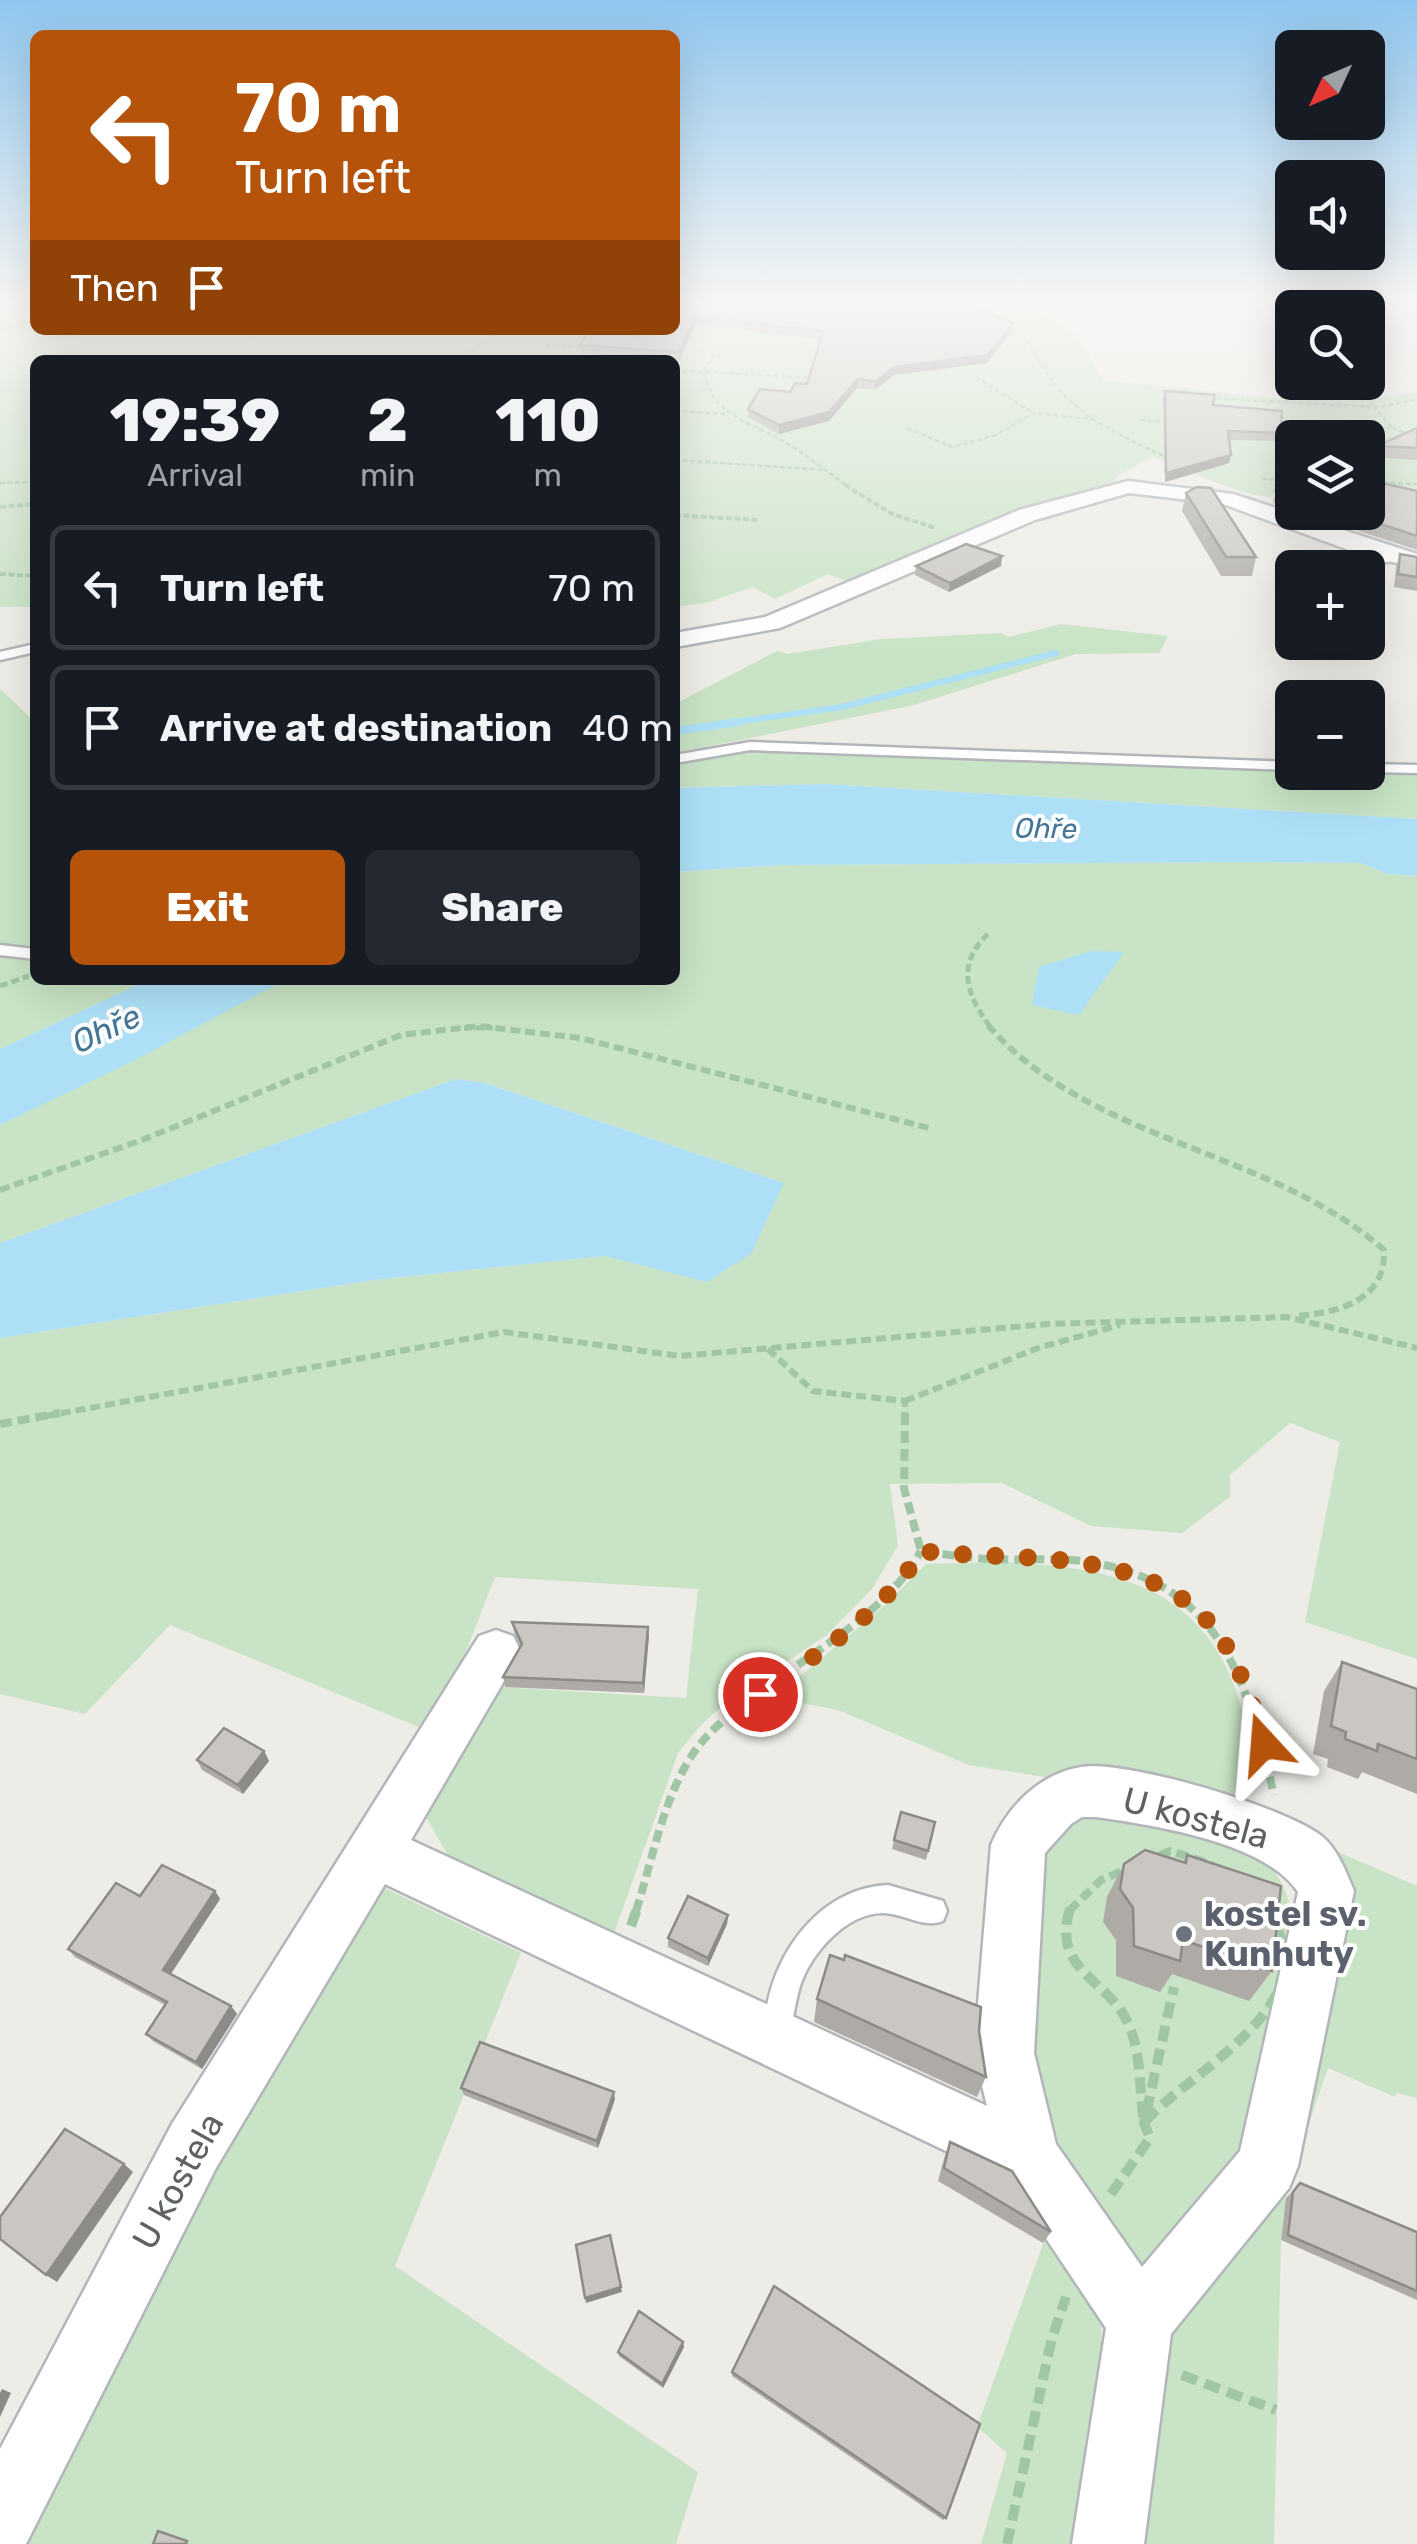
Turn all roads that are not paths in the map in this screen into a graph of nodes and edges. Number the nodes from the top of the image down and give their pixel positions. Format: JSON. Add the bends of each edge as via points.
{"nodes":[{"id":1,"x":1408,"y":559,"type":"edge"},
{"id":2,"x":680,"y":639,"type":"edge"},
{"id":3,"x":30,"y":649,"type":"edge"},
{"id":4,"x":0,"y":656,"type":"edge"},
{"id":5,"x":680,"y":758,"type":"edge"},
{"id":6,"x":1275,"y":765,"type":"edge"},
{"id":7,"x":1385,"y":769,"type":"edge"},
{"id":8,"x":1417,"y":770,"type":"edge"},
{"id":9,"x":0,"y":950,"type":"edge"},
{"id":10,"x":30,"y":953,"type":"edge"},
{"id":11,"x":496,"y":1652,"type":"dead end"},
{"id":12,"x":375,"y":1851,"type":"junction"},
{"id":13,"x":933,"y":1911,"type":"dead end"},
{"id":14,"x":774,"y":2038,"type":"junction"},
{"id":15,"x":1030,"y":2158,"type":"junction"},
{"id":16,"x":1137,"y":2339,"type":"junction"},
{"id":17,"x":0,"y":2521,"type":"edge"},
{"id":18,"x":1108,"y":2544,"type":"edge"}],
"edges":[{"from":1,"to":2,"type":"street","via":[[1226,498],[1128,487],[1027,515],[771,622]]},
{"from":3,"to":4,"type":"lane"},
{"from":5,"to":6,"type":"lane","via":[[750,746]]},
{"from":7,"to":8,"type":"lane"},
{"from":9,"to":10,"type":"lane"},
{"from":11,"to":12,"type":"street","name":"U kostela"},
{"from":12,"to":14,"type":"street"},
{"from":12,"to":17,"type":"street","name":"U kostela","via":[[194,2146]]},
{"from":13,"to":14,"type":"lane","via":[[885,1898],[855,1905],[828,1924],[787,1980]]},
{"from":14,"to":15,"type":"street"},
{"from":15,"to":16,"type":"street","name":"U kostela"},
{"from":15,"to":16,"type":"street","name":"U kostela","via":[[1004,2053],[1018,1845],[1037,1818],[1084,1791],[1197,1814],[1280,1840],[1320,1871],[1326,1891],[1267,2166]]},
{"from":16,"to":18,"type":"street"}]}
